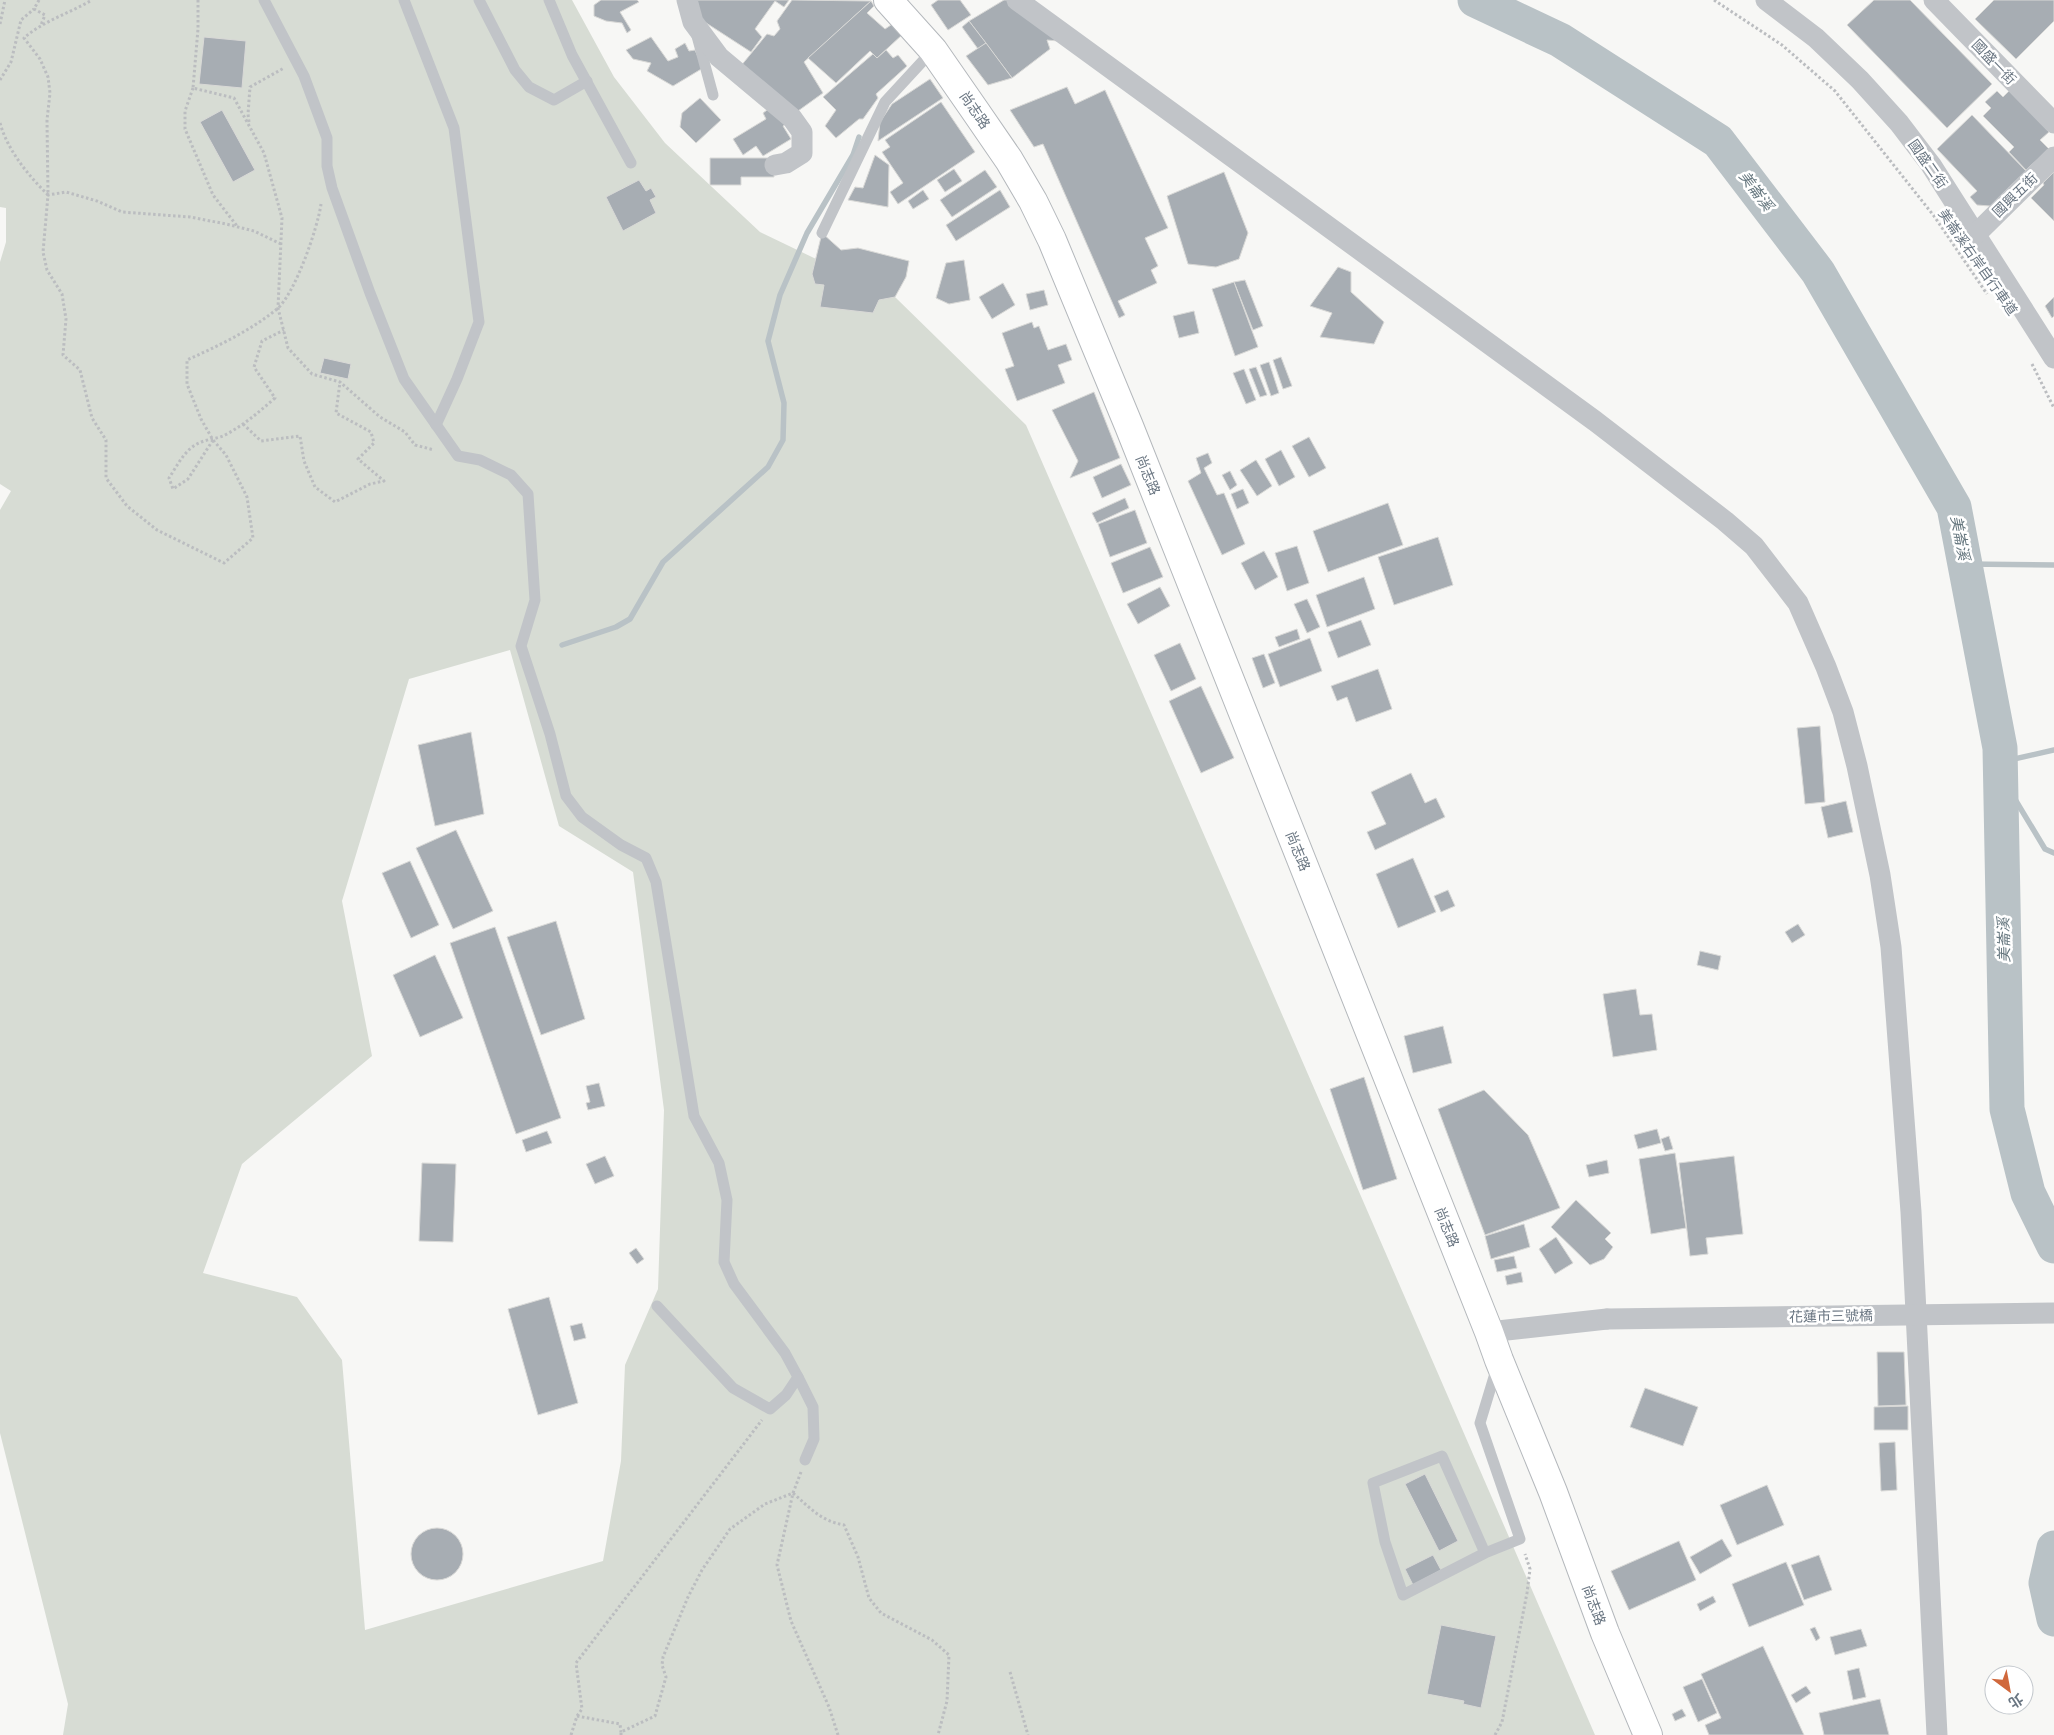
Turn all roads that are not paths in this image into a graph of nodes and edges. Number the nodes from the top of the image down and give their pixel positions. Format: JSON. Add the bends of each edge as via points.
{"nodes":[{"id":1,"x":264,"y":0,"type":"edge"},
{"id":2,"x":404,"y":0,"type":"edge"},
{"id":3,"x":479,"y":0,"type":"edge"},
{"id":4,"x":549,"y":0,"type":"edge"},
{"id":5,"x":687,"y":0,"type":"edge"},
{"id":6,"x":888,"y":0,"type":"edge"},
{"id":7,"x":1017,"y":0,"type":"edge"},
{"id":8,"x":1766,"y":0,"type":"edge"},
{"id":9,"x":1934,"y":0,"type":"edge"},
{"id":10,"x":693,"y":22,"type":"junction"},
{"id":11,"x":933,"y":50,"type":"junction"},
{"id":12,"x":587,"y":81,"type":"junction"},
{"id":13,"x":713,"y":95,"type":"dead end"},
{"id":14,"x":2054,"y":124,"type":"edge"},
{"id":15,"x":2054,"y":157,"type":"edge"},
{"id":16,"x":631,"y":163,"type":"dead end"},
{"id":17,"x":776,"y":166,"type":"dead end"},
{"id":18,"x":822,"y":232,"type":"dead end"},
{"id":19,"x":1976,"y":234,"type":"junction"},
{"id":20,"x":2054,"y":358,"type":"edge"},
{"id":21,"x":436,"y":425,"type":"junction"},
{"id":22,"x":656,"y":1306,"type":"dead end"},
{"id":23,"x":2054,"y":1313,"type":"edge"},
{"id":24,"x":1489,"y":1332,"type":"junction"},
{"id":25,"x":1499,"y":1360,"type":"junction"},
{"id":26,"x":798,"y":1377,"type":"junction"},
{"id":27,"x":805,"y":1460,"type":"road end"},
{"id":28,"x":1485,"y":1553,"type":"junction"},
{"id":29,"x":1648,"y":1735,"type":"edge"},
{"id":30,"x":1937,"y":1735,"type":"edge"}],
"edges":[{"from":1,"to":21,"type":"lane","via":[[296,61],[327,138],[327,166],[332,188],[404,379]]},
{"from":2,"to":21,"type":"lane","via":[[454,128],[478,322]]},
{"from":3,"to":12,"type":"lane","via":[[515,70],[529,87],[554,100]]},
{"from":4,"to":12,"type":"lane","via":[[572,55]]},
{"from":5,"to":10,"type":"street"},
{"from":6,"to":11,"type":"street","name":"尚志路"},
{"from":7,"to":30,"type":"street","via":[[1595,421],[1754,546],[1798,603],[1843,712],[1880,875],[1890,946],[1911,1212]]},
{"from":8,"to":19,"type":"street","name":"國盛二街","via":[[1816,38],[1867,87],[1931,165]]},
{"from":9,"to":14,"type":"street","name":"國盛一街"},
{"from":10,"to":13,"type":"lane"},
{"from":10,"to":17,"type":"street","via":[[719,57],[792,118],[802,132],[802,153]]},
{"from":11,"to":18,"type":"lane","via":[[885,102]]},
{"from":11,"to":24,"type":"street","name":"尚志路","via":[[1009,160],[1052,240]]},
{"from":12,"to":16,"type":"lane"},
{"from":15,"to":19,"type":"street","name":"國興五街"},
{"from":19,"to":20,"type":"street","name":"國盛二街"},
{"from":21,"to":26,"type":"lane","via":[[458,456],[480,460],[511,475],[528,494],[535,600],[521,646],[566,796],[582,817],[646,858],[656,882],[694,1116],[719,1163],[725,1191],[724,1262],[734,1284],[785,1353]]},
{"from":22,"to":26,"type":"lane","via":[[733,1388],[770,1409],[786,1395]]},
{"from":23,"to":24,"type":"street","name":"花蓮市三號橋","bridge":true,"via":[[1607,1319]]},
{"from":24,"to":25,"type":"street","name":"尚志路"},
{"from":25,"to":28,"type":"lane","via":[[1480,1424],[1520,1539]]},
{"from":25,"to":29,"type":"street","name":"尚志路"},
{"from":26,"to":27,"type":"lane","via":[[813,1407],[814,1439]]},
{"from":28,"to":28,"type":"lane","via":[[1442,1456],[1373,1483],[1385,1542],[1403,1595]]}]}
